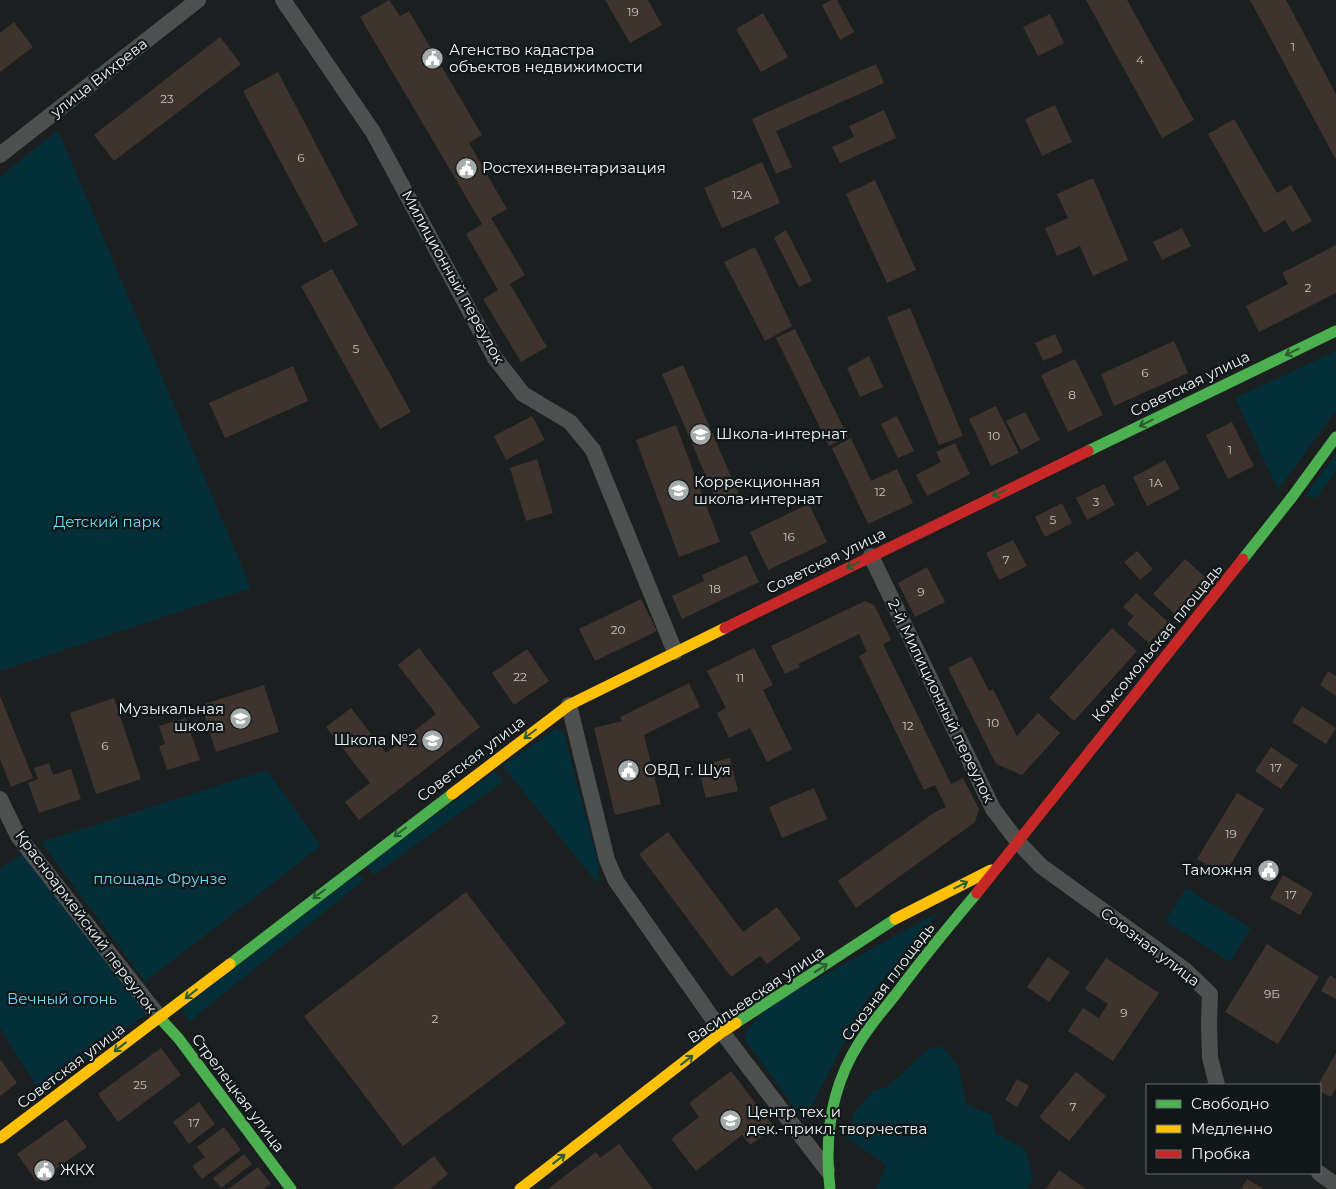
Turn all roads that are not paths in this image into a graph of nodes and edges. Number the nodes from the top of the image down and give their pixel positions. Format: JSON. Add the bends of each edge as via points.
{"nodes":[{"id":1,"x":198,"y":0,"type":"edge"},
{"id":2,"x":284,"y":0,"type":"edge"},
{"id":3,"x":0,"y":155,"type":"edge"},
{"id":4,"x":1332,"y":335,"type":"edge"},
{"id":5,"x":1336,"y":437,"type":"edge"},
{"id":6,"x":871,"y":556,"type":"junction"},
{"id":7,"x":675,"y":652,"type":"junction"},
{"id":8,"x":569,"y":705,"type":"junction"},
{"id":9,"x":0,"y":799,"type":"edge"},
{"id":10,"x":1018,"y":842,"type":"junction"},
{"id":11,"x":999,"y":866,"type":"junction"},
{"id":12,"x":159,"y":1017,"type":"junction"},
{"id":13,"x":722,"y":1032,"type":"junction"},
{"id":14,"x":1217,"y":1084,"type":"edge"},
{"id":15,"x":0,"y":1138,"type":"edge"},
{"id":16,"x":827,"y":1170,"type":"junction"},
{"id":17,"x":1320,"y":1174,"type":"edge"},
{"id":18,"x":1336,"y":1185,"type":"edge"},
{"id":19,"x":291,"y":1189,"type":"edge"},
{"id":20,"x":520,"y":1189,"type":"edge"},
{"id":21,"x":830,"y":1189,"type":"edge"}],
"edges":[{"from":1,"to":3,"type":"street","name":"улица Вихрева"},
{"from":2,"to":7,"type":"street","name":"Милиционный переулок","via":[[373,132],[495,358],[523,394],[570,422],[593,450]]},
{"from":4,"to":6,"type":"street","name":"Советская улица","one_way":true},
{"from":5,"to":10,"type":"street","name":"Комсомольская площадь"},
{"from":6,"to":7,"type":"street","name":"Советская улица","one_way":true},
{"from":6,"to":10,"type":"street","name":"2-й Милиционный переулок","via":[[993,809]]},
{"from":7,"to":8,"type":"street","name":"Советская улица"},
{"from":8,"to":12,"type":"street","name":"Советская улица","one_way":true},
{"from":8,"to":13,"type":"street","via":[[607,860],[616,881]]},
{"from":9,"to":12,"type":"street","name":"Красноармейский переулок","via":[[18,836]]},
{"from":10,"to":11,"type":"street","name":"Комсомольская площадь"},
{"from":10,"to":14,"type":"street","name":"Союзная улица","via":[[1041,866],[1184,970],[1210,994],[1210,1058]]},
{"from":13,"to":11,"type":"street","name":"Васильевская улица","one_way":true,"via":[[905,914]]},
{"from":11,"to":16,"type":"street","name":"Союзная площадь","via":[[903,983],[851,1056],[836,1091],[830,1118],[826,1141]]},
{"from":12,"to":15,"type":"street","name":"Советская улица","one_way":true},
{"from":12,"to":19,"type":"street","name":"Стрелецкая улица"},
{"from":13,"to":16,"type":"street"},
{"from":20,"to":13,"type":"street","name":"Васильевская улица","one_way":true},
{"from":16,"to":21,"type":"street","name":"Союзная площадь"},
{"from":17,"to":18,"type":"street"}]}
